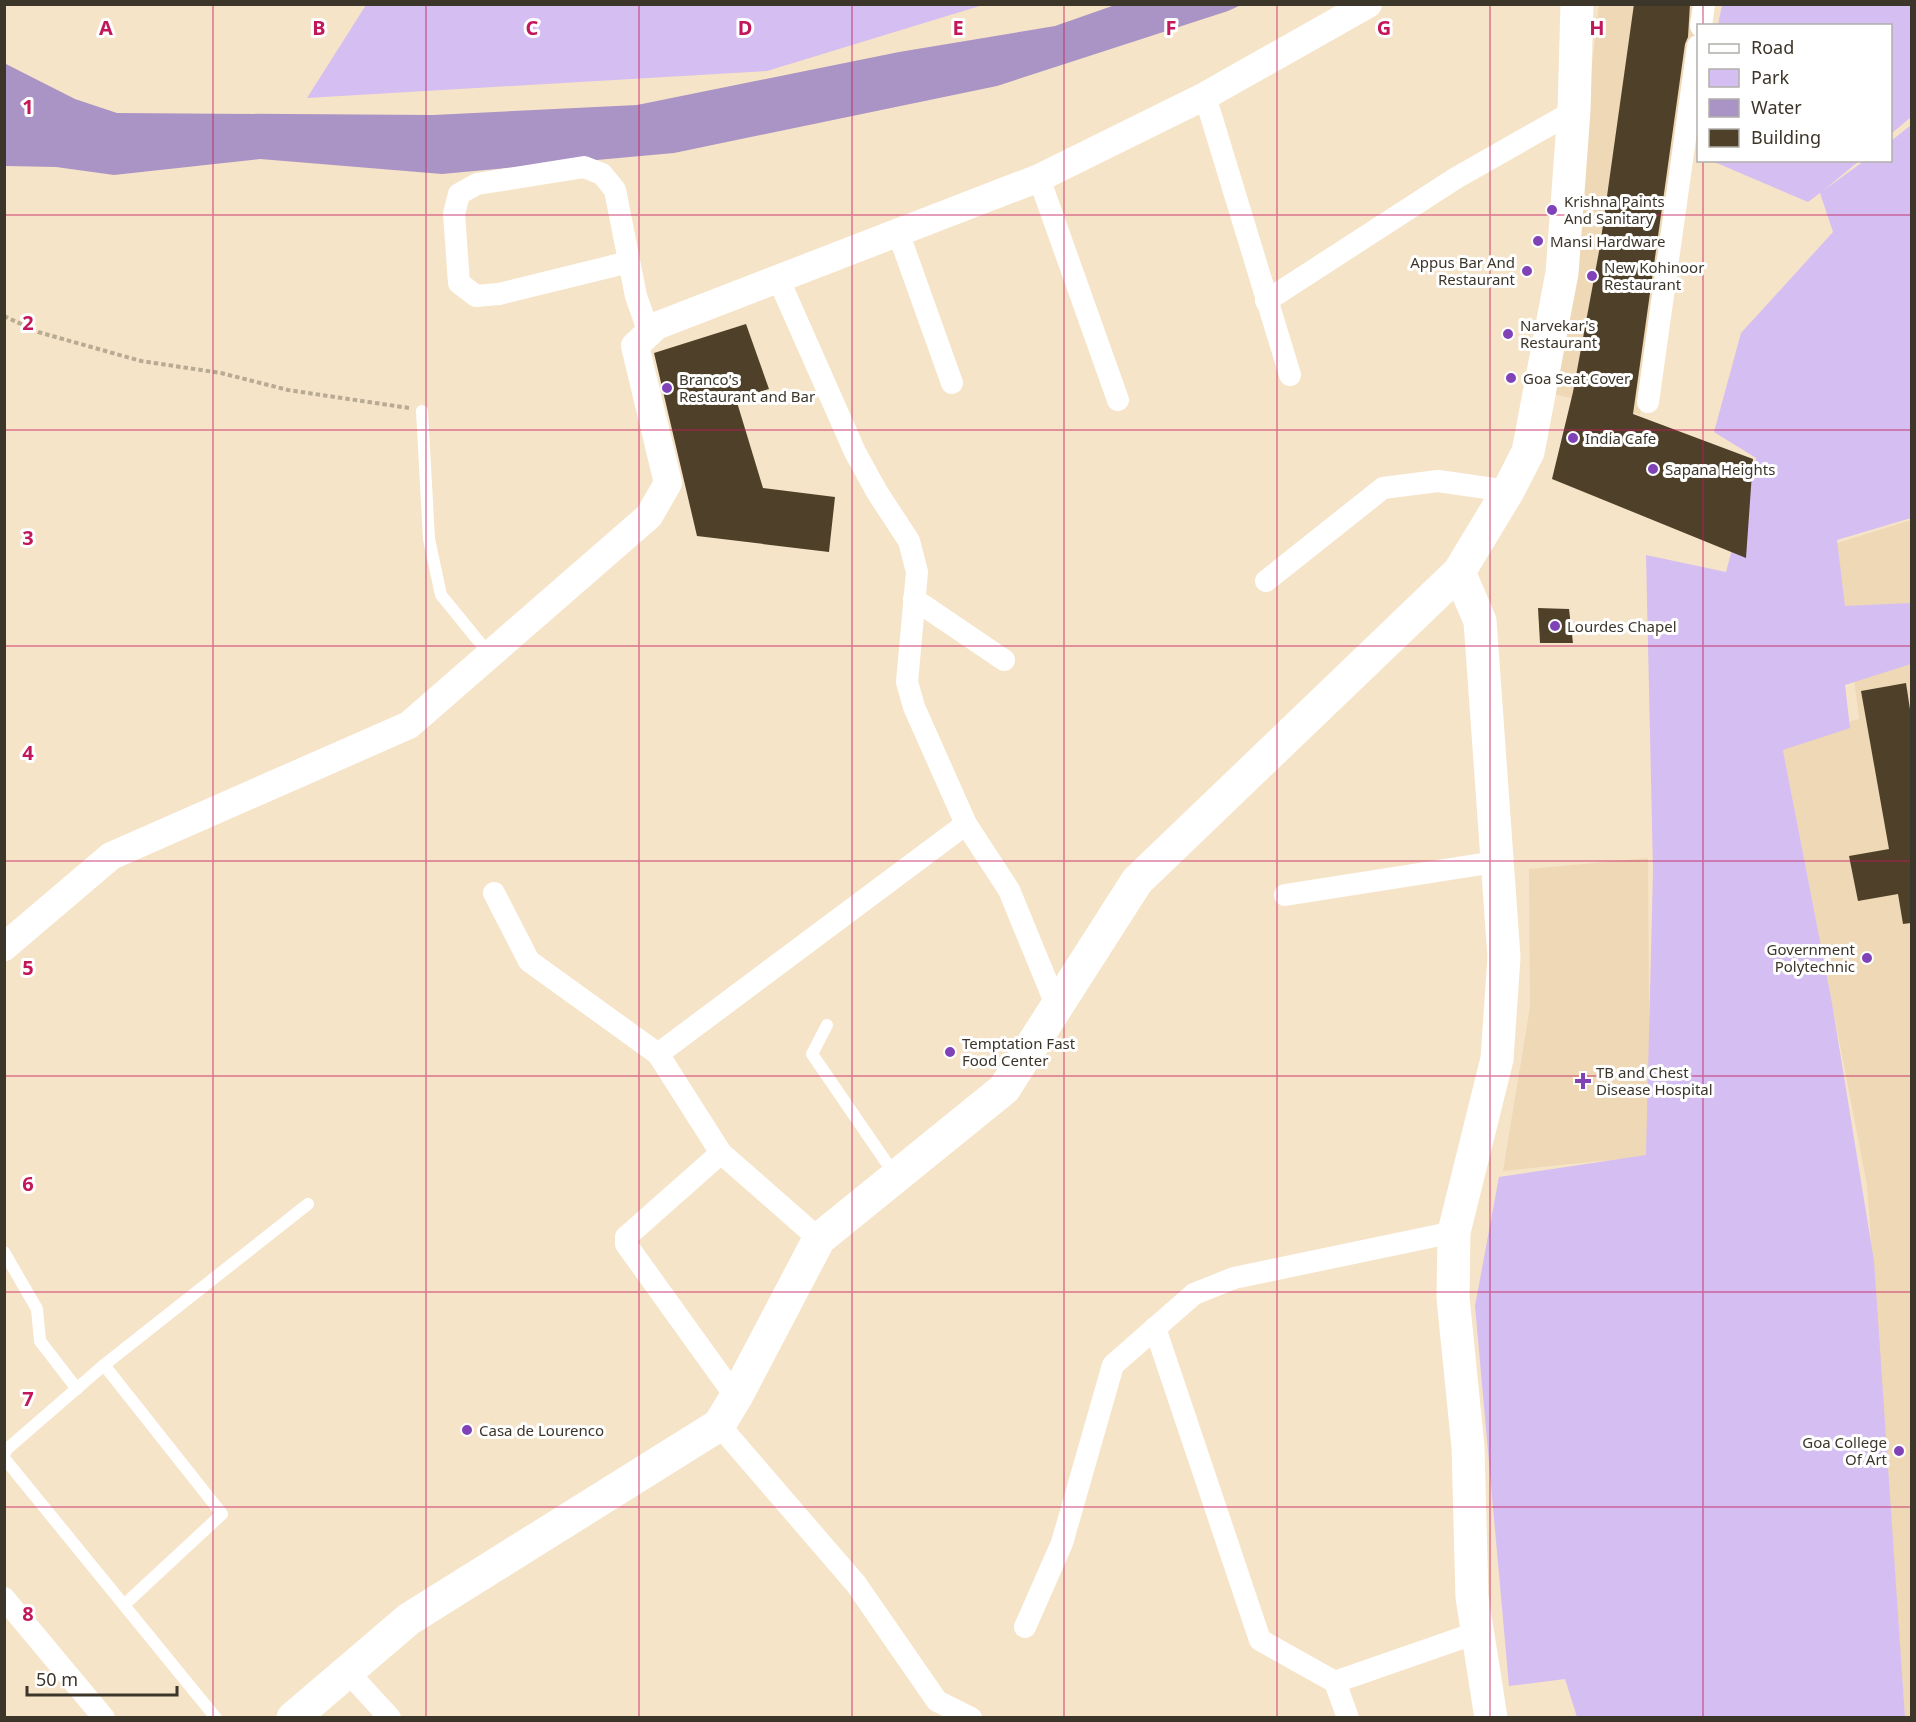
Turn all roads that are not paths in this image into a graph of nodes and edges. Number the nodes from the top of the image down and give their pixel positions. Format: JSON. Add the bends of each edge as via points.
{"nodes":[{"id":1,"x":1368,"y":4,"type":"edge"},
{"id":2,"x":1704,"y":4,"type":"edge"},
{"id":3,"x":1575,"y":7,"type":"edge"},
{"id":4,"x":1701,"y":24,"type":"edge"},
{"id":5,"x":1697,"y":53,"type":"edge"},
{"id":6,"x":1205,"y":96,"type":"junction"},
{"id":7,"x":1574,"y":111,"type":"junction"},
{"id":8,"x":1039,"y":178,"type":"junction"},
{"id":9,"x":898,"y":232,"type":"junction"},
{"id":10,"x":629,"y":262,"type":"junction"},
{"id":11,"x":778,"y":278,"type":"junction"},
{"id":12,"x":1266,"y":301,"type":"junction"},
{"id":13,"x":649,"y":333,"type":"junction"},
{"id":14,"x":1290,"y":375,"type":"dead end"},
{"id":15,"x":952,"y":383,"type":"dead end"},
{"id":16,"x":1118,"y":400,"type":"dead end"},
{"id":17,"x":1648,"y":402,"type":"dead end"},
{"id":18,"x":422,"y":411,"type":"road end"},
{"id":19,"x":1508,"y":491,"type":"junction"},
{"id":20,"x":1459,"y":572,"type":"junction"},
{"id":21,"x":1266,"y":581,"type":"dead end"},
{"id":22,"x":914,"y":598,"type":"junction"},
{"id":23,"x":490,"y":655,"type":"junction"},
{"id":24,"x":1004,"y":660,"type":"dead end"},
{"id":25,"x":966,"y":824,"type":"junction"},
{"id":26,"x":1495,"y":862,"type":"junction"},
{"id":27,"x":494,"y":892,"type":"dead end"},
{"id":28,"x":1285,"y":895,"type":"dead end"},
{"id":29,"x":4,"y":947,"type":"edge"},
{"id":30,"x":1057,"y":1007,"type":"junction"},
{"id":31,"x":827,"y":1025,"type":"dead end"},
{"id":32,"x":658,"y":1054,"type":"junction"},
{"id":33,"x":721,"y":1153,"type":"junction"},
{"id":34,"x":896,"y":1176,"type":"junction"},
{"id":35,"x":308,"y":1204,"type":"dead end"},
{"id":36,"x":1454,"y":1232,"type":"junction"},
{"id":37,"x":819,"y":1239,"type":"junction"},
{"id":38,"x":4,"y":1252,"type":"edge"},
{"id":39,"x":1155,"y":1328,"type":"junction"},
{"id":40,"x":104,"y":1365,"type":"junction"},
{"id":41,"x":77,"y":1389,"type":"junction"},
{"id":42,"x":736,"y":1397,"type":"junction"},
{"id":43,"x":719,"y":1425,"type":"junction"},
{"id":44,"x":5,"y":1459,"type":"edge"},
{"id":45,"x":4,"y":1598,"type":"edge"},
{"id":46,"x":124,"y":1605,"type":"junction"},
{"id":47,"x":1025,"y":1628,"type":"dead end"},
{"id":48,"x":1476,"y":1633,"type":"junction"},
{"id":49,"x":347,"y":1671,"type":"junction"},
{"id":50,"x":1335,"y":1682,"type":"junction"},
{"id":51,"x":942,"y":1709,"type":"edge"},
{"id":52,"x":104,"y":1718,"type":"edge"},
{"id":53,"x":216,"y":1718,"type":"edge"},
{"id":54,"x":293,"y":1718,"type":"edge"},
{"id":55,"x":390,"y":1718,"type":"edge"},
{"id":56,"x":971,"y":1718,"type":"edge"},
{"id":57,"x":1348,"y":1718,"type":"edge"},
{"id":58,"x":1491,"y":1718,"type":"edge"}],
"edges":[{"from":1,"to":6,"type":"street"},
{"from":2,"to":4,"type":"street"},
{"from":3,"to":7,"type":"main road"},
{"from":5,"to":17,"type":"street"},
{"from":6,"to":8,"type":"street"},
{"from":6,"to":12,"type":"street"},
{"from":7,"to":12,"type":"street","via":[[1456,178]]},
{"from":7,"to":19,"type":"main road","via":[[1562,273],[1528,452]]},
{"from":8,"to":9,"type":"street"},
{"from":8,"to":16,"type":"street"},
{"from":9,"to":11,"type":"street"},
{"from":9,"to":15,"type":"street"},
{"from":10,"to":10,"type":"street","via":[[615,190],[602,174],[584,167],[477,184],[459,194],[454,214],[459,283],[476,296],[499,294]]},
{"from":10,"to":13,"type":"street"},
{"from":11,"to":13,"type":"street","via":[[656,326]]},
{"from":11,"to":22,"type":"street","via":[[855,452],[909,541],[916,572]]},
{"from":12,"to":14,"type":"street"},
{"from":13,"to":23,"type":"street","via":[[635,346],[668,483],[649,516]]},
{"from":18,"to":23,"type":"lane","via":[[429,539],[441,595]]},
{"from":19,"to":20,"type":"main road"},
{"from":19,"to":21,"type":"street","via":[[1438,481],[1383,488]]},
{"from":20,"to":26,"type":"main road","via":[[1480,621]]},
{"from":20,"to":30,"type":"main road","via":[[1137,881]]},
{"from":22,"to":24,"type":"street"},
{"from":22,"to":25,"type":"street","via":[[907,682],[925,736]]},
{"from":23,"to":29,"type":"street","via":[[410,725],[111,856]]},
{"from":25,"to":30,"type":"street","via":[[1009,890]]},
{"from":25,"to":32,"type":"street"},
{"from":26,"to":28,"type":"street"},
{"from":26,"to":36,"type":"main road","via":[[1504,957],[1497,1059]]},
{"from":27,"to":32,"type":"street","via":[[530,961]]},
{"from":30,"to":34,"type":"main road","via":[[1004,1089]]},
{"from":31,"to":34,"type":"lane","via":[[812,1054]]},
{"from":32,"to":33,"type":"street"},
{"from":33,"to":37,"type":"street"},
{"from":33,"to":42,"type":"street","via":[[626,1237],[626,1244]]},
{"from":34,"to":37,"type":"main road"},
{"from":35,"to":40,"type":"lane"},
{"from":36,"to":39,"type":"street","via":[[1234,1278],[1194,1294]]},
{"from":36,"to":48,"type":"main road","via":[[1453,1298],[1468,1447]]},
{"from":37,"to":42,"type":"main road"},
{"from":38,"to":41,"type":"lane","via":[[37,1309],[40,1341]]},
{"from":39,"to":47,"type":"street","via":[[1113,1365],[1062,1543]]},
{"from":39,"to":50,"type":"street","via":[[1260,1640]]},
{"from":40,"to":41,"type":"lane"},
{"from":40,"to":46,"type":"lane","via":[[222,1514]]},
{"from":41,"to":44,"type":"lane","via":[[7,1449]]},
{"from":42,"to":43,"type":"main road"},
{"from":43,"to":49,"type":"main road","via":[[409,1619]]},
{"from":43,"to":51,"type":"street","via":[[856,1584]]},
{"from":44,"to":46,"type":"lane"},
{"from":45,"to":52,"type":"street"},
{"from":46,"to":53,"type":"lane"},
{"from":48,"to":50,"type":"street"},
{"from":48,"to":58,"type":"main road"},
{"from":49,"to":54,"type":"main road"},
{"from":49,"to":55,"type":"street"},
{"from":50,"to":57,"type":"street"},
{"from":51,"to":56,"type":"street"}]}
